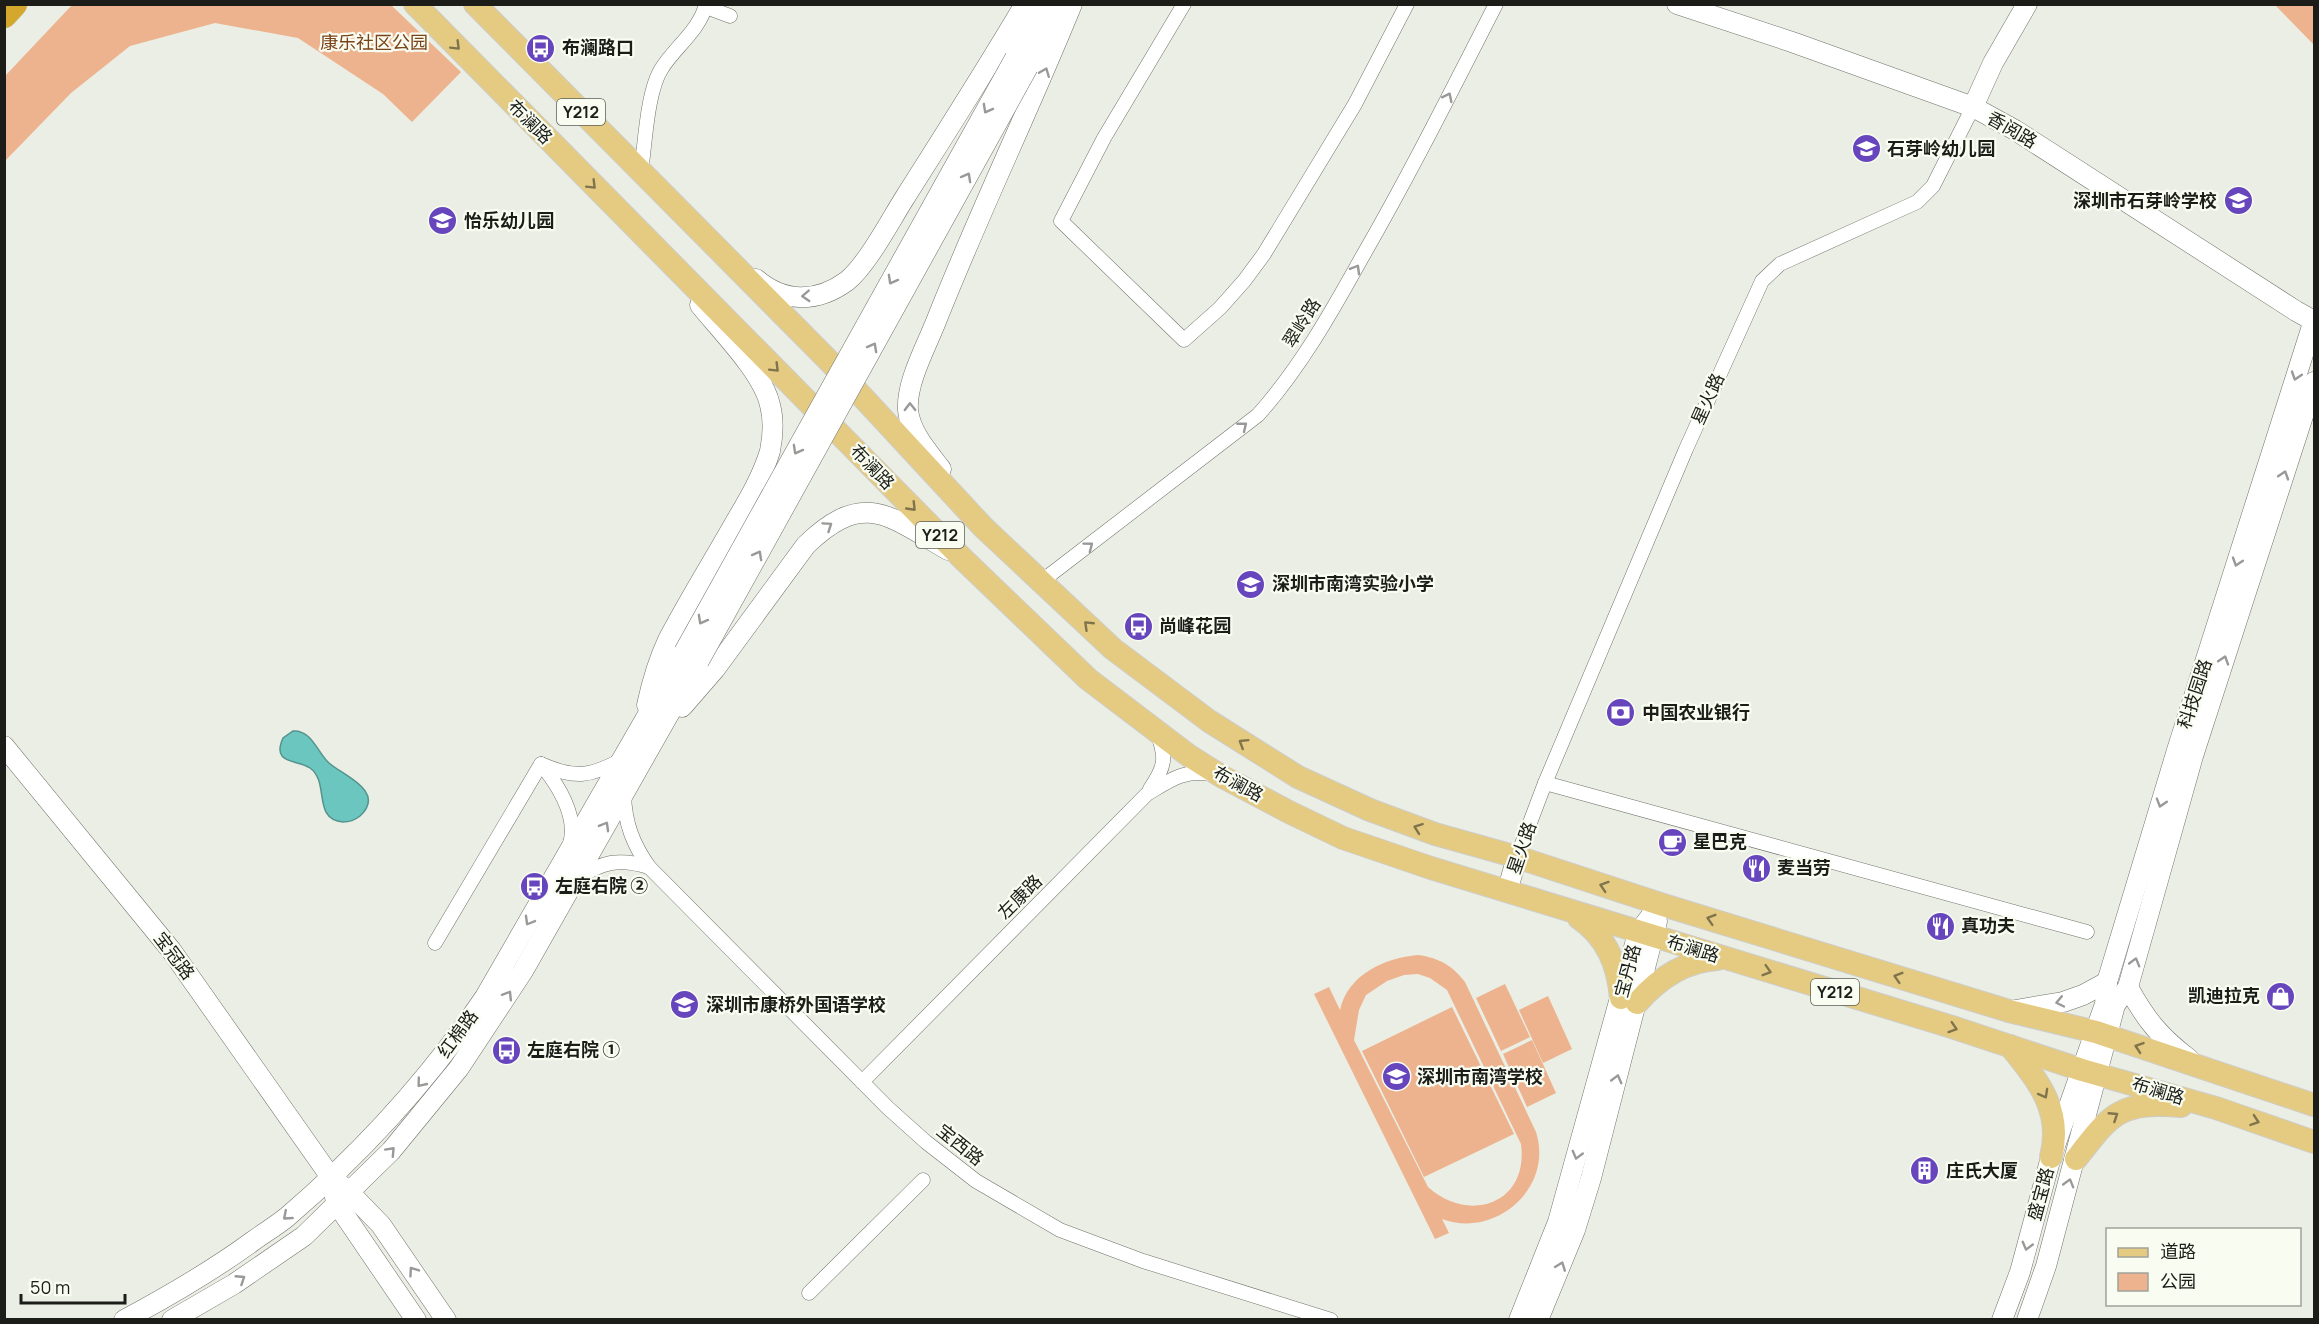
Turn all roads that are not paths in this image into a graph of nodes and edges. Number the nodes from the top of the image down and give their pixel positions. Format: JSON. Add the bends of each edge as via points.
{"nodes":[{"id":1,"x":14,"y":4,"type":"edge"},
{"id":2,"x":415,"y":4,"type":"edge"},
{"id":3,"x":476,"y":4,"type":"edge"},
{"id":4,"x":1025,"y":4,"type":"edge"},
{"id":5,"x":1040,"y":4,"type":"edge"},
{"id":6,"x":1059,"y":4,"type":"edge"},
{"id":7,"x":1072,"y":4,"type":"edge"},
{"id":8,"x":1184,"y":4,"type":"edge"},
{"id":9,"x":1407,"y":4,"type":"edge"},
{"id":10,"x":1496,"y":4,"type":"edge"},
{"id":11,"x":1677,"y":4,"type":"edge"},
{"id":12,"x":2027,"y":4,"type":"edge"},
{"id":13,"x":706,"y":6,"type":"edge"},
{"id":14,"x":4,"y":15,"type":"edge"},
{"id":15,"x":730,"y":16,"type":"dead end"},
{"id":16,"x":1022,"y":62,"type":"junction"},
{"id":17,"x":1973,"y":107,"type":"junction"},
{"id":18,"x":641,"y":172,"type":"junction"},
{"id":19,"x":687,"y":218,"type":"junction"},
{"id":20,"x":653,"y":246,"type":"junction"},
{"id":21,"x":2314,"y":320,"type":"edge"},
{"id":22,"x":2314,"y":382,"type":"edge"},
{"id":23,"x":983,"y":527,"type":"junction"},
{"id":24,"x":962,"y":558,"type":"junction"},
{"id":25,"x":1042,"y":581,"type":"junction"},
{"id":26,"x":650,"y":729,"type":"junction"},
{"id":27,"x":1156,"y":730,"type":"junction"},
{"id":28,"x":4,"y":746,"type":"edge"},
{"id":29,"x":622,"y":760,"type":"junction"},
{"id":30,"x":541,"y":764,"type":"junction"},
{"id":31,"x":1221,"y":776,"type":"junction"},
{"id":32,"x":1545,"y":783,"type":"junction"},
{"id":33,"x":624,"y":793,"type":"junction"},
{"id":34,"x":1147,"y":794,"type":"junction"},
{"id":35,"x":567,"y":856,"type":"junction"},
{"id":36,"x":1517,"y":857,"type":"junction"},
{"id":37,"x":649,"y":867,"type":"junction"},
{"id":38,"x":573,"y":883,"type":"junction"},
{"id":39,"x":1507,"y":892,"type":"junction"},
{"id":40,"x":1660,"y":904,"type":"junction"},
{"id":41,"x":1570,"y":912,"type":"junction"},
{"id":42,"x":2087,"y":932,"type":"dead end"},
{"id":43,"x":1646,"y":935,"type":"junction"},
{"id":44,"x":435,"y":943,"type":"dead end"},
{"id":45,"x":1726,"y":959,"type":"junction"},
{"id":46,"x":2107,"y":982,"type":"junction"},
{"id":47,"x":2128,"y":987,"type":"junction"},
{"id":48,"x":1629,"y":1000,"type":"junction"},
{"id":49,"x":2009,"y":1011,"type":"junction"},
{"id":50,"x":2101,"y":1034,"type":"junction"},
{"id":51,"x":2010,"y":1046,"type":"junction"},
{"id":52,"x":2192,"y":1066,"type":"junction"},
{"id":53,"x":2090,"y":1072,"type":"junction"},
{"id":54,"x":862,"y":1082,"type":"junction"},
{"id":55,"x":2171,"y":1095,"type":"junction"},
{"id":56,"x":2314,"y":1105,"type":"edge"},
{"id":57,"x":2216,"y":1108,"type":"junction"},
{"id":58,"x":2314,"y":1142,"type":"edge"},
{"id":59,"x":2051,"y":1157,"type":"junction"},
{"id":60,"x":2076,"y":1159,"type":"junction"},
{"id":61,"x":330,"y":1176,"type":"junction"},
{"id":62,"x":923,"y":1180,"type":"dead end"},
{"id":63,"x":343,"y":1198,"type":"junction"},
{"id":64,"x":809,"y":1293,"type":"dead end"},
{"id":65,"x":124,"y":1320,"type":"edge"},
{"id":66,"x":172,"y":1320,"type":"edge"},
{"id":67,"x":416,"y":1320,"type":"edge"},
{"id":68,"x":446,"y":1320,"type":"edge"},
{"id":69,"x":1331,"y":1320,"type":"edge"},
{"id":70,"x":1519,"y":1320,"type":"edge"},
{"id":71,"x":1538,"y":1320,"type":"edge"},
{"id":72,"x":2002,"y":1320,"type":"edge"},
{"id":73,"x":2027,"y":1320,"type":"edge"}],
"edges":[{"from":1,"to":14,"type":"highway"},
{"from":2,"to":20,"type":"main road","name":"布澜路","number":"Y212","one_way":true},
{"from":3,"to":18,"type":"main road","name":"布澜路","number":"Y212"},
{"from":4,"to":19,"type":"main road","one_way":true,"via":[[860,267],[835,289],[802,298],[780,295]]},
{"from":5,"to":16,"type":"main road"},
{"from":6,"to":16,"type":"main road"},
{"from":23,"to":7,"type":"main road","one_way":true,"via":[[921,442],[908,409],[913,381],[946,296]]},
{"from":8,"to":9,"type":"street","via":[[1104,138],[1061,221],[1184,340],[1220,308],[1264,254],[1355,104]]},
{"from":25,"to":10,"type":"street","name":"翠岭路","one_way":true,"via":[[1249,422],[1279,391],[1315,338],[1392,205]]},
{"from":11,"to":17,"type":"main road","name":"香阅路"},
{"from":12,"to":17,"type":"main road","name":"星火路"},
{"from":13,"to":15,"type":"street"},
{"from":13,"to":18,"type":"street","via":[[703,16],[660,70]]},
{"from":16,"to":26,"type":"main road","name":"红棉路","bridge":true},
{"from":17,"to":21,"type":"main road","name":"香阅路"},
{"from":17,"to":32,"type":"street","name":"星火路","via":[[1933,186],[1917,202],[1780,264],[1762,281],[1686,449]]},
{"from":18,"to":19,"type":"main road","name":"布澜路","number":"Y212"},
{"from":19,"to":23,"type":"main road","name":"布澜路","number":"Y212","via":[[832,364]]},
{"from":20,"to":24,"type":"main road","name":"布澜路","number":"Y212","one_way":true},
{"from":20,"to":26,"type":"main road","via":[[755,372],[770,405],[773,426],[761,474],[655,670]]},
{"from":21,"to":46,"type":"main road","name":"科技园路","one_way":true},
{"from":47,"to":22,"type":"main road","name":"科技园路","one_way":true,"via":[[2193,756]]},
{"from":23,"to":25,"type":"main road","name":"布澜路","number":"Y212"},
{"from":26,"to":24,"type":"main road","one_way":true,"via":[[715,669],[806,545],[842,517],[864,512],[889,516]]},
{"from":24,"to":27,"type":"main road","name":"布澜路","number":"Y212","via":[[1088,679]]},
{"from":36,"to":25,"type":"main road","name":"布澜路","number":"Y212","one_way":true,"via":[[1424,830],[1298,777],[1209,721],[1113,649]]},
{"from":26,"to":29,"type":"main road","name":"红棉路"},
{"from":26,"to":33,"type":"main road","name":"红棉路"},
{"from":27,"to":31,"type":"main road","name":"布澜路","number":"Y212"},
{"from":27,"to":34,"type":"street","via":[[1164,764]]},
{"from":28,"to":61,"type":"main road","name":"宝冠路","via":[[171,950]]},
{"from":29,"to":30,"type":"street","via":[[599,772],[579,776]]},
{"from":29,"to":35,"type":"main road","name":"红棉路"},
{"from":30,"to":35,"type":"street","via":[[555,781],[571,821]]},
{"from":30,"to":44,"type":"street"},
{"from":31,"to":34,"type":"street","name":"左康路","via":[[1188,773]]},
{"from":31,"to":39,"type":"main road","name":"布澜路","number":"Y212","via":[[1343,838]]},
{"from":32,"to":36,"type":"street","name":"星火路"},
{"from":32,"to":42,"type":"street"},
{"from":33,"to":37,"type":"street","name":"宝西路","via":[[630,836]]},
{"from":38,"to":33,"type":"main road","name":"红棉路","one_way":true},
{"from":34,"to":54,"type":"street","name":"左康路"},
{"from":35,"to":61,"type":"main road","name":"红棉路","one_way":true,"via":[[485,997],[452,1045],[414,1092]]},
{"from":36,"to":39,"type":"main road","name":"星火路"},
{"from":40,"to":36,"type":"main road","name":"布澜路","number":"Y212","one_way":true},
{"from":37,"to":38,"type":"street","via":[[617,862],[599,866]]},
{"from":37,"to":54,"type":"street","name":"宝西路"},
{"from":63,"to":38,"type":"main road","name":"红棉路","one_way":true,"via":[[391,1151],[459,1068],[523,971]]},
{"from":39,"to":41,"type":"main road","name":"布澜路","number":"Y212"},
{"from":40,"to":43,"type":"main road","name":"宝丹路"},
{"from":49,"to":40,"type":"main road","name":"布澜路","number":"Y212","one_way":true},
{"from":41,"to":43,"type":"main road","name":"布澜路","number":"Y212"},
{"from":41,"to":48,"type":"main road","via":[[1602,939]]},
{"from":43,"to":45,"type":"main road","name":"布澜路","number":"Y212"},
{"from":43,"to":48,"type":"main road","name":"宝丹路"},
{"from":45,"to":48,"type":"main road","via":[[1687,965]]},
{"from":45,"to":51,"type":"main road","name":"布澜路","number":"Y212","one_way":true},
{"from":46,"to":49,"type":"main road","one_way":true,"via":[[2063,1002]]},
{"from":46,"to":50,"type":"main road","name":"科技园路"},
{"from":47,"to":50,"type":"main road","name":"科技园路"},
{"from":47,"to":52,"type":"main road","via":[[2140,1010]]},
{"from":48,"to":70,"type":"main road","name":"宝丹路","one_way":true,"via":[[1558,1222]]},
{"from":71,"to":48,"type":"main road","name":"宝丹路","one_way":true,"via":[[1575,1230],[1591,1178]]},
{"from":49,"to":50,"type":"main road","name":"布澜路","number":"Y212"},
{"from":52,"to":50,"type":"main road","name":"布澜路","number":"Y212","one_way":true},
{"from":50,"to":53,"type":"main road","name":"科技园路"},
{"from":51,"to":53,"type":"main road","name":"布澜路","number":"Y212"},
{"from":51,"to":59,"type":"main road","one_way":true,"via":[[2049,1104],[2055,1140]]},
{"from":52,"to":55,"type":"main road"},
{"from":52,"to":56,"type":"main road","name":"布澜路","number":"Y212"},
{"from":53,"to":55,"type":"main road","name":"布澜路","number":"Y212"},
{"from":53,"to":59,"type":"main road","name":"盛宝路"},
{"from":53,"to":60,"type":"main road","name":"盛宝路"},
{"from":54,"to":69,"type":"street","name":"宝西路","via":[[926,1142],[976,1181],[1060,1230],[1121,1254]]},
{"from":55,"to":57,"type":"main road","name":"布澜路","number":"Y212"},
{"from":57,"to":58,"type":"main road","name":"布澜路","number":"Y212","one_way":true},
{"from":60,"to":57,"type":"main road","one_way":true,"via":[[2109,1118],[2124,1110],[2156,1104]]},
{"from":59,"to":72,"type":"main road","name":"盛宝路","one_way":true,"via":[[2020,1272]]},
{"from":73,"to":60,"type":"main road","name":"盛宝路","one_way":true},
{"from":61,"to":63,"type":"main road","name":"宝冠路"},
{"from":61,"to":65,"type":"main road","name":"红棉路","one_way":true,"via":[[286,1218],[238,1252]]},
{"from":62,"to":64,"type":"street"},
{"from":66,"to":63,"type":"main road","name":"红棉路","one_way":true,"via":[[304,1236]]},
{"from":63,"to":67,"type":"main road","name":"宝冠路"},
{"from":68,"to":63,"type":"main road","one_way":true,"via":[[381,1225]]}]}
